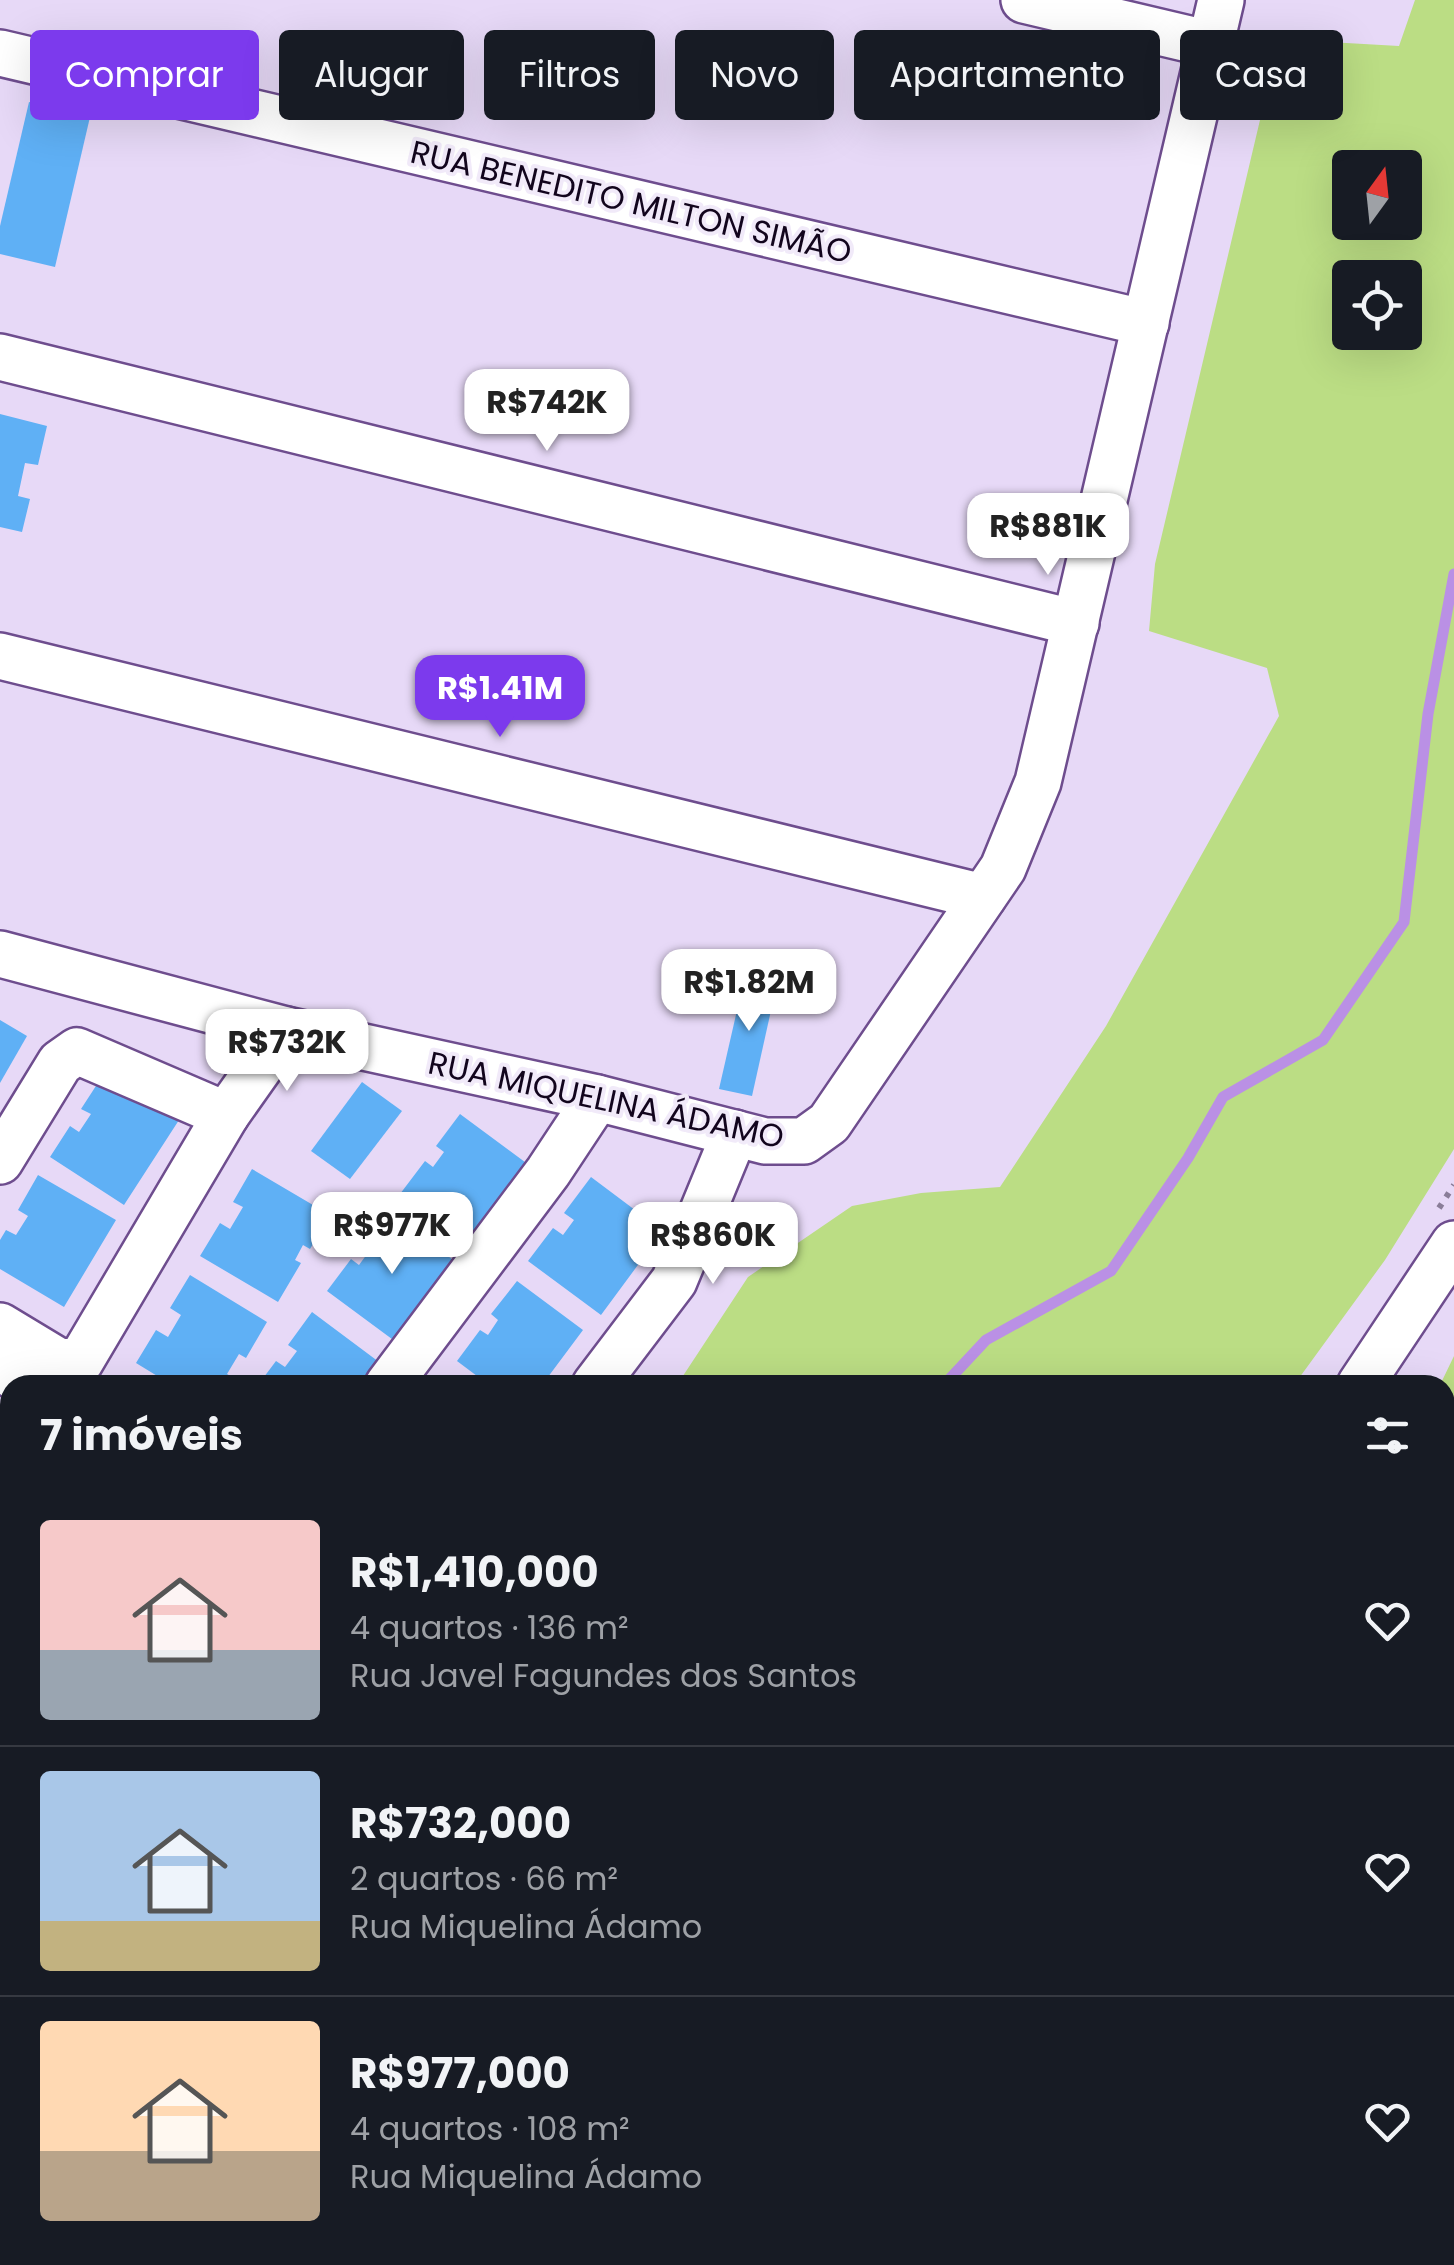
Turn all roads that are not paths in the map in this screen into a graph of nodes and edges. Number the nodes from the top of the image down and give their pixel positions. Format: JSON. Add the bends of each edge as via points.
{"nodes":[{"id":1,"x":1024,"y":0,"type":"edge"},
{"id":2,"x":1221,"y":0,"type":"edge"},
{"id":3,"x":1214,"y":30,"type":"edge"},
{"id":4,"x":1180,"y":37,"type":"edge"},
{"id":5,"x":0,"y":52,"type":"edge"},
{"id":6,"x":1193,"y":120,"type":"edge"},
{"id":7,"x":1146,"y":323,"type":"junction"},
{"id":8,"x":0,"y":357,"type":"edge"},
{"id":9,"x":1076,"y":623,"type":"junction"},
{"id":10,"x":0,"y":656,"type":"edge"},
{"id":11,"x":983,"y":897,"type":"junction"},
{"id":12,"x":0,"y":954,"type":"edge"},
{"id":13,"x":286,"y":1030,"type":"junction"},
{"id":14,"x":597,"y":1098,"type":"junction"},
{"id":15,"x":226,"y":1115,"type":"junction"},
{"id":16,"x":735,"y":1133,"type":"junction"},
{"id":17,"x":0,"y":1161,"type":"edge"},
{"id":18,"x":1454,"y":1244,"type":"edge"},
{"id":19,"x":0,"y":1326,"type":"edge"},
{"id":20,"x":396,"y":1375,"type":"edge"},
{"id":21,"x":602,"y":1375,"type":"edge"},
{"id":22,"x":1367,"y":1375,"type":"edge"}],
"edges":[{"from":1,"to":4,"type":"street"},
{"from":2,"to":3,"type":"street"},
{"from":5,"to":7,"type":"street","name":"RUA BENEDITO MILTON SIMÃO"},
{"from":6,"to":7,"type":"street"},
{"from":7,"to":9,"type":"street"},
{"from":8,"to":9,"type":"street"},
{"from":9,"to":11,"type":"street","via":[[1038,782],[1018,836]]},
{"from":10,"to":11,"type":"street"},
{"from":11,"to":16,"type":"street","name":"RUA MIQUELINA ÁDAMO","via":[[829,1124],[804,1141],[784,1144]]},
{"from":12,"to":13,"type":"street","name":"RUA MIQUELINA ÁDAMO"},
{"from":13,"to":14,"type":"street","name":"RUA MIQUELINA ÁDAMO"},
{"from":13,"to":15,"type":"street"},
{"from":14,"to":16,"type":"street","name":"RUA MIQUELINA ÁDAMO"},
{"from":14,"to":20,"type":"street"},
{"from":15,"to":17,"type":"street","via":[[76,1051],[60,1063]]},
{"from":15,"to":19,"type":"street","via":[[80,1362],[58,1361]]},
{"from":16,"to":21,"type":"street","via":[[674,1282]]},
{"from":18,"to":22,"type":"street"}]}
